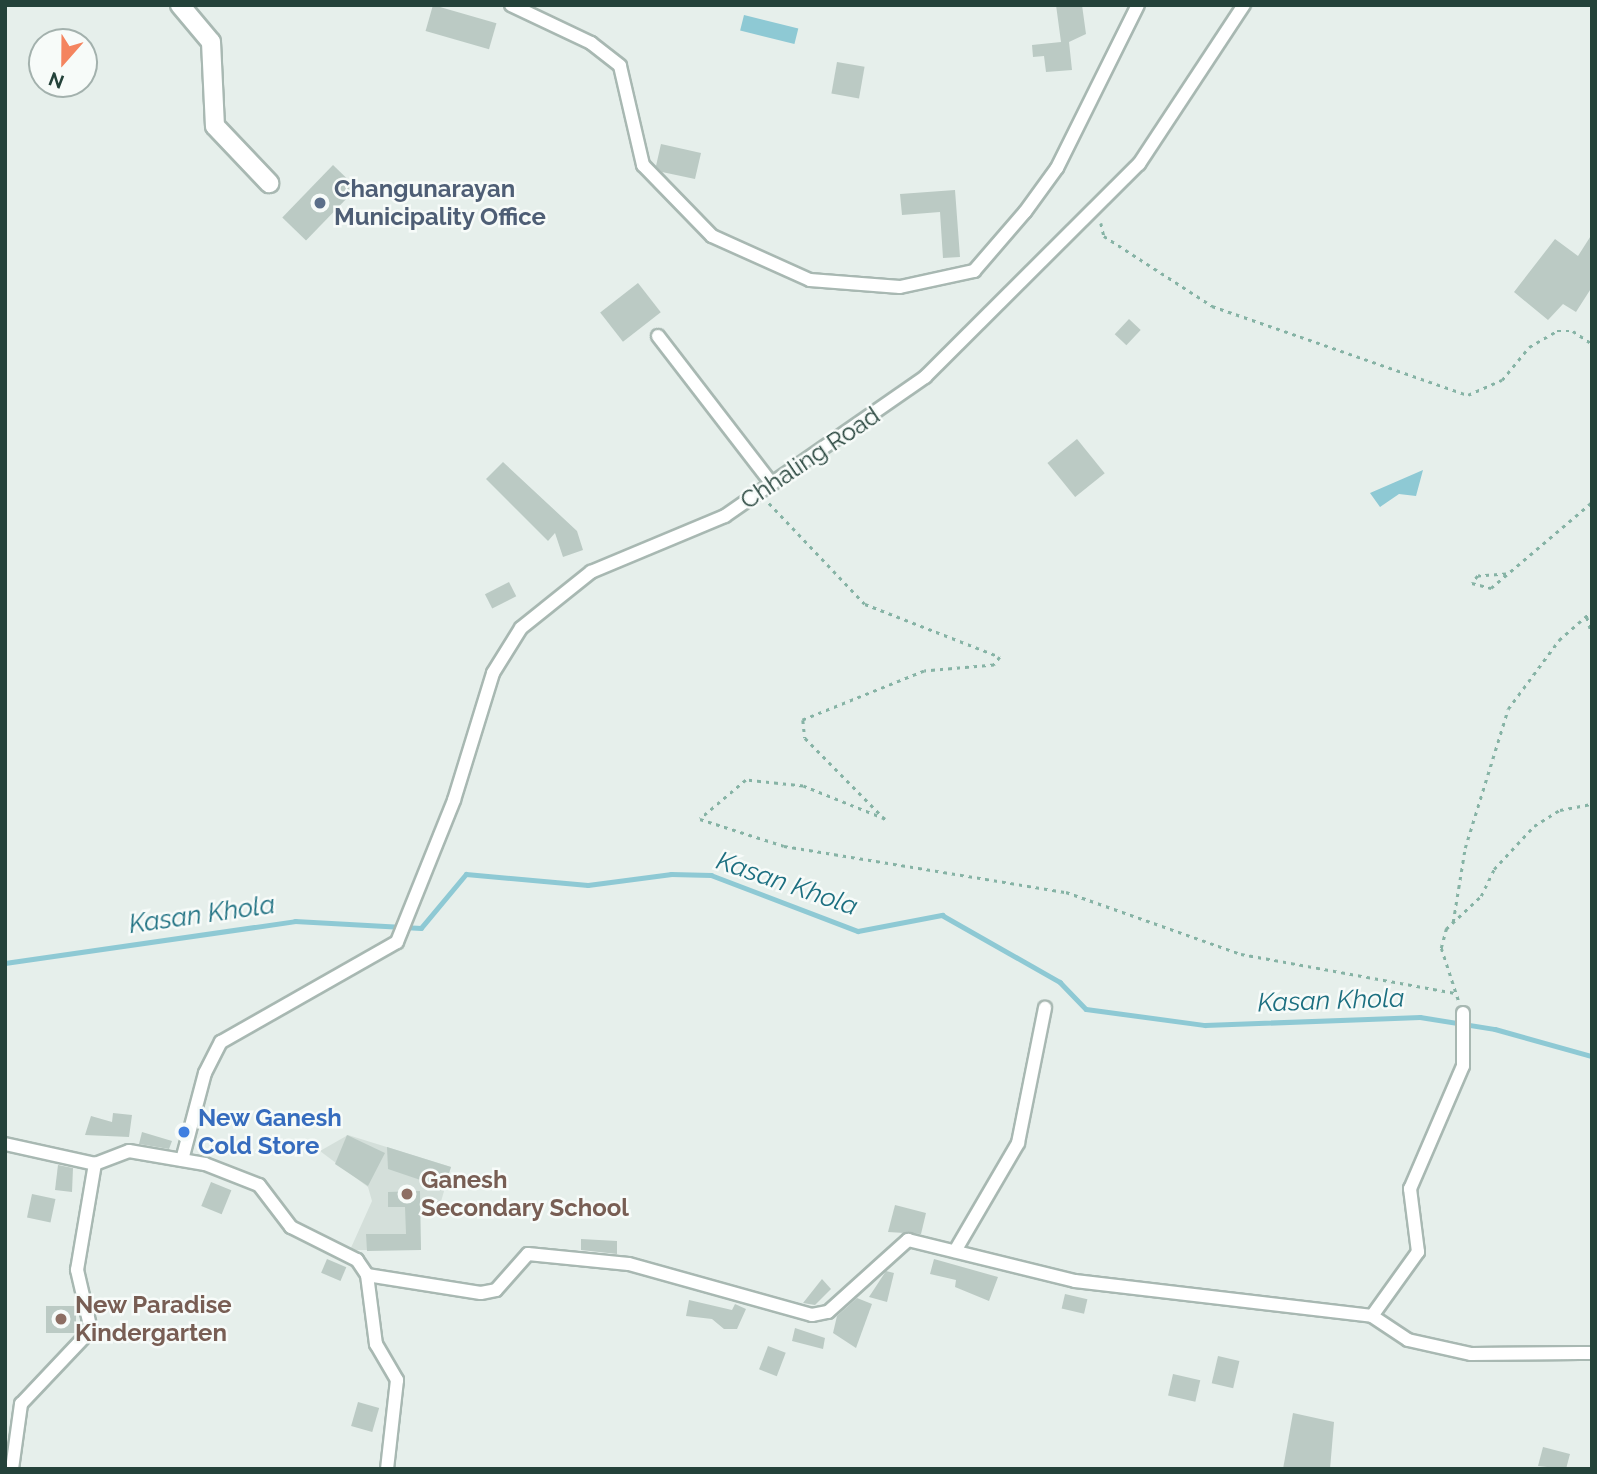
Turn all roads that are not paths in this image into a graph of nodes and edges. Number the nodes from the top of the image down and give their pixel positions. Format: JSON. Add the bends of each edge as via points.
{"nodes":[{"id":1,"x":180,"y":5,"type":"edge"},
{"id":2,"x":510,"y":5,"type":"edge"},
{"id":3,"x":1138,"y":5,"type":"edge"},
{"id":4,"x":1244,"y":5,"type":"edge"},
{"id":5,"x":269,"y":183,"type":"dead end"},
{"id":6,"x":658,"y":336,"type":"dead end"},
{"id":7,"x":768,"y":486,"type":"junction"},
{"id":8,"x":1045,"y":1008,"type":"dead end"},
{"id":9,"x":1462,"y":1013,"type":"road end"},
{"id":10,"x":5,"y":1144,"type":"edge"},
{"id":11,"x":182,"y":1160,"type":"junction"},
{"id":12,"x":94,"y":1164,"type":"junction"},
{"id":13,"x":954,"y":1251,"type":"junction"},
{"id":14,"x":367,"y":1276,"type":"junction"},
{"id":15,"x":1372,"y":1316,"type":"junction"},
{"id":16,"x":1592,"y":1353,"type":"edge"},
{"id":17,"x":12,"y":1469,"type":"edge"},
{"id":18,"x":387,"y":1469,"type":"edge"}],
"edges":[{"from":1,"to":5,"type":"street","via":[[211,42],[215,126]]},
{"from":2,"to":3,"type":"street","via":[[591,43],[620,66],[643,165],[712,236],[810,280],[900,288],[974,271],[1025,212],[1057,168]]},
{"from":4,"to":7,"type":"street","name":"Chhaling Road","via":[[1139,164],[1097,210],[925,377]]},
{"from":6,"to":7,"type":"street"},
{"from":7,"to":11,"type":"street","name":"Chhaling Road","via":[[724,516],[592,572],[521,628],[493,673],[454,800],[397,942],[221,1042],[205,1073]]},
{"from":8,"to":13,"type":"street","via":[[1018,1143]]},
{"from":9,"to":15,"type":"street","via":[[1463,1066],[1410,1189],[1418,1252]]},
{"from":10,"to":12,"type":"street"},
{"from":11,"to":12,"type":"street","via":[[129,1151]]},
{"from":11,"to":14,"type":"street","via":[[258,1185],[291,1227],[357,1260]]},
{"from":12,"to":17,"type":"street","via":[[77,1270],[91,1330],[21,1404]]},
{"from":13,"to":14,"type":"street","via":[[908,1240],[828,1312],[812,1315],[629,1264],[528,1254],[496,1290],[481,1293]]},
{"from":13,"to":15,"type":"street","via":[[1075,1281]]},
{"from":14,"to":18,"type":"street","via":[[376,1344],[397,1380]]},
{"from":15,"to":16,"type":"street","via":[[1408,1340],[1471,1354]]}]}
